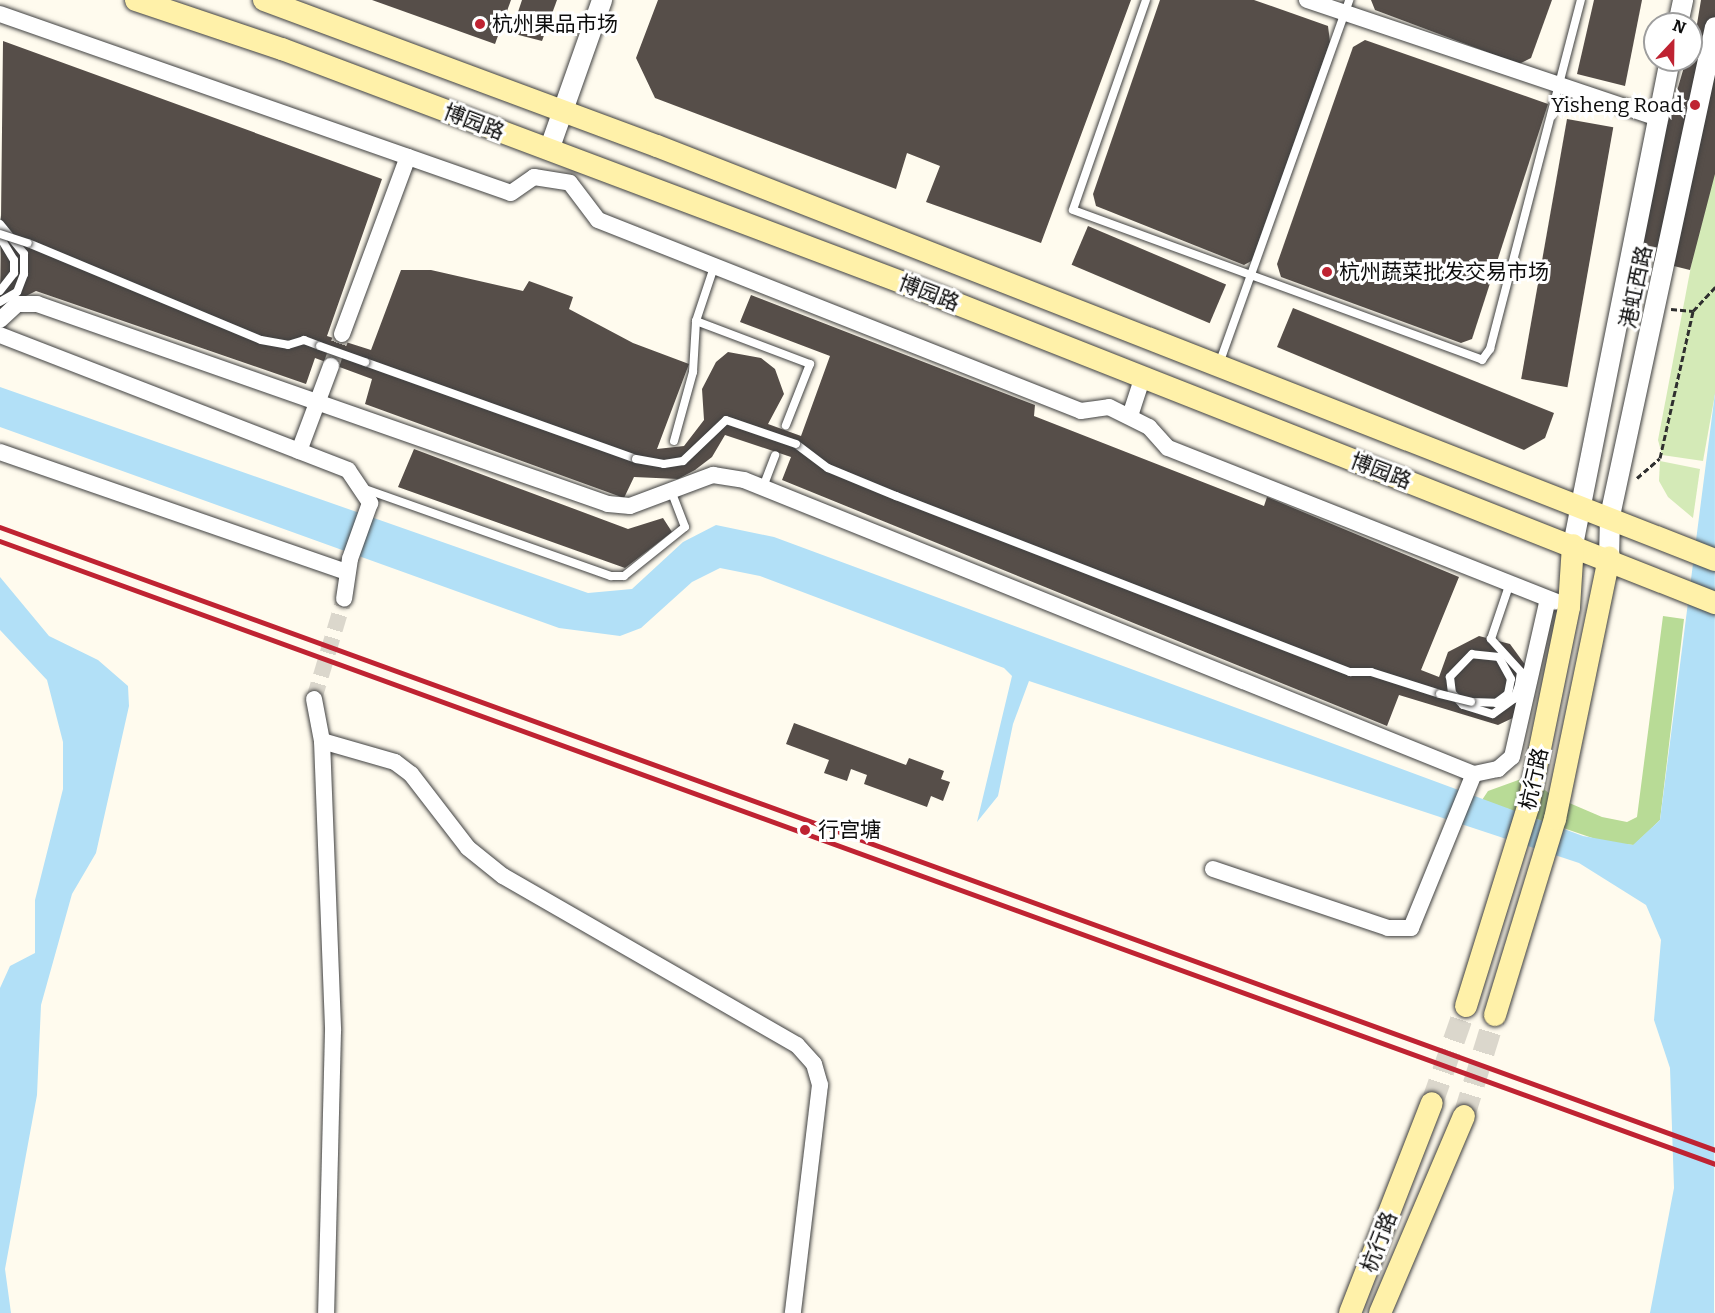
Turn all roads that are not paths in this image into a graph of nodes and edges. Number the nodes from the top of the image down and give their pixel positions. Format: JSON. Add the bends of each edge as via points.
{"nodes":[{"id":1,"x":136,"y":0,"type":"edge"},
{"id":2,"x":264,"y":0,"type":"edge"},
{"id":3,"x":602,"y":0,"type":"edge"},
{"id":4,"x":1146,"y":0,"type":"edge"},
{"id":5,"x":1307,"y":0,"type":"edge"},
{"id":6,"x":1581,"y":0,"type":"edge"},
{"id":7,"x":1346,"y":6,"type":"edge"},
{"id":8,"x":0,"y":14,"type":"edge"},
{"id":9,"x":1715,"y":27,"type":"edge"},
{"id":10,"x":1668,"y":72,"type":"edge"},
{"id":11,"x":1562,"y":87,"type":"junction"},
{"id":12,"x":564,"y":111,"type":"junction"},
{"id":13,"x":1658,"y":118,"type":"junction"},
{"id":14,"x":549,"y":150,"type":"junction"},
{"id":15,"x":408,"y":157,"type":"junction"},
{"id":16,"x":572,"y":158,"type":"junction"},
{"id":17,"x":570,"y":183,"type":"junction"},
{"id":18,"x":0,"y":224,"type":"edge"},
{"id":19,"x":0,"y":236,"type":"edge"},
{"id":20,"x":714,"y":267,"type":"junction"},
{"id":21,"x":1253,"y":278,"type":"junction"},
{"id":22,"x":0,"y":291,"type":"edge"},
{"id":23,"x":0,"y":302,"type":"edge"},
{"id":24,"x":0,"y":320,"type":"edge"},
{"id":25,"x":696,"y":321,"type":"junction"},
{"id":26,"x":342,"y":334,"type":"tunnel mouth"},
{"id":27,"x":0,"y":335,"type":"edge"},
{"id":28,"x":1220,"y":364,"type":"junction"},
{"id":29,"x":331,"y":366,"type":"tunnel mouth"},
{"id":30,"x":1142,"y":379,"type":"junction"},
{"id":31,"x":317,"y":402,"type":"junction"},
{"id":32,"x":1130,"y":416,"type":"junction"},
{"id":33,"x":786,"y":425,"type":"dead end"},
{"id":34,"x":674,"y":441,"type":"dead end"},
{"id":35,"x":299,"y":451,"type":"junction"},
{"id":36,"x":0,"y":452,"type":"edge"},
{"id":37,"x":775,"y":455,"type":"dead end"},
{"id":38,"x":762,"y":487,"type":"junction"},
{"id":39,"x":662,"y":490,"type":"junction"},
{"id":40,"x":367,"y":496,"type":"junction"},
{"id":41,"x":1579,"y":504,"type":"junction"},
{"id":42,"x":1610,"y":516,"type":"junction"},
{"id":43,"x":1573,"y":546,"type":"junction"},
{"id":44,"x":1609,"y":558,"type":"junction"},
{"id":45,"x":1715,"y":560,"type":"edge"},
{"id":46,"x":348,"y":565,"type":"junction"},
{"id":47,"x":1510,"y":583,"type":"junction"},
{"id":48,"x":344,"y":599,"type":"tunnel mouth"},
{"id":49,"x":1548,"y":599,"type":"junction"},
{"id":50,"x":1715,"y":603,"type":"edge"},
{"id":51,"x":1569,"y":606,"type":"junction"},
{"id":52,"x":314,"y":699,"type":"tunnel mouth"},
{"id":53,"x":322,"y":741,"type":"junction"},
{"id":54,"x":1471,"y":781,"type":"junction"},
{"id":55,"x":1213,"y":869,"type":"dead end"},
{"id":56,"x":1466,"y":1006,"type":"tunnel mouth"},
{"id":57,"x":1495,"y":1015,"type":"tunnel mouth"},
{"id":58,"x":1432,"y":1104,"type":"tunnel mouth"},
{"id":59,"x":1464,"y":1116,"type":"tunnel mouth"},
{"id":60,"x":326,"y":1313,"type":"edge"},
{"id":61,"x":793,"y":1313,"type":"edge"},
{"id":62,"x":1350,"y":1313,"type":"edge"},
{"id":63,"x":1380,"y":1313,"type":"edge"}],
"edges":[{"from":1,"to":14,"type":"main road","name":"博园路"},
{"from":2,"to":12,"type":"main road","name":"博园路"},
{"from":3,"to":12,"type":"street"},
{"from":4,"to":21,"type":"lane","via":[[1073,210]]},
{"from":5,"to":7,"type":"street"},
{"from":6,"to":11,"type":"lane"},
{"from":7,"to":11,"type":"street"},
{"from":7,"to":21,"type":"lane"},
{"from":8,"to":15,"type":"street"},
{"from":9,"to":42,"type":"street","name":"港虹西路"},
{"from":10,"to":13,"type":"street","name":"港虹西路"},
{"from":11,"to":13,"type":"street"},
{"from":11,"to":21,"type":"lane","via":[[1490,349],[1482,360]]},
{"from":12,"to":14,"type":"street"},
{"from":12,"to":28,"type":"main road","name":"博园路"},
{"from":13,"to":41,"type":"street","name":"港虹西路"},
{"from":14,"to":16,"type":"main road","name":"博园路"},
{"from":15,"to":17,"type":"street","via":[[511,192],[534,177]]},
{"from":15,"to":26,"type":"street"},
{"from":16,"to":17,"type":"street"},
{"from":16,"to":30,"type":"main road","name":"博园路"},
{"from":17,"to":20,"type":"street","via":[[598,220]]},
{"from":18,"to":23,"type":"lane","via":[[24,254],[24,274],[17,292]]},
{"from":19,"to":22,"type":"lane","via":[[14,260],[14,273]]},
{"from":19,"to":47,"type":"lane","bridge":true,"via":[[28,243],[261,340],[288,345],[304,340],[636,459],[683,460],[726,420],[796,444],[828,468],[918,505],[1350,672],[1371,672],[1440,694],[1471,702],[1496,703],[1508,694],[1511,679],[1499,657],[1472,654],[1450,677],[1452,693],[1463,705],[1493,714],[1514,699],[1521,672],[1491,639]]},
{"from":20,"to":25,"type":"lane"},
{"from":20,"to":32,"type":"street","via":[[1081,411],[1109,407]]},
{"from":21,"to":28,"type":"lane"},
{"from":24,"to":31,"type":"street","via":[[17,304],[37,304]]},
{"from":25,"to":33,"type":"lane","via":[[810,364]]},
{"from":25,"to":34,"type":"lane","via":[[693,372]]},
{"from":27,"to":35,"type":"street"},
{"from":28,"to":41,"type":"main road","name":"博园路"},
{"from":29,"to":31,"type":"street"},
{"from":30,"to":32,"type":"street"},
{"from":30,"to":43,"type":"main road","name":"博园路"},
{"from":31,"to":35,"type":"street"},
{"from":31,"to":39,"type":"street","via":[[608,504],[630,506]]},
{"from":32,"to":47,"type":"street","via":[[1168,448]]},
{"from":35,"to":40,"type":"street","via":[[348,470]]},
{"from":36,"to":46,"type":"street"},
{"from":37,"to":38,"type":"lane"},
{"from":38,"to":39,"type":"street","via":[[713,475]]},
{"from":38,"to":54,"type":"street"},
{"from":39,"to":40,"type":"lane","via":[[685,527],[624,576],[611,576]]},
{"from":40,"to":46,"type":"street"},
{"from":41,"to":42,"type":"main road","name":"博园路"},
{"from":41,"to":43,"type":"street","name":"港虹西路"},
{"from":42,"to":44,"type":"street","name":"港虹西路"},
{"from":42,"to":45,"type":"main road","name":"博园路"},
{"from":43,"to":44,"type":"main road","name":"博园路"},
{"from":43,"to":51,"type":"main road","name":"杭行路"},
{"from":44,"to":50,"type":"main road","name":"博园路"},
{"from":44,"to":57,"type":"main road","name":"杭行路","via":[[1581,711],[1555,819]]},
{"from":46,"to":48,"type":"street"},
{"from":47,"to":49,"type":"street"},
{"from":49,"to":51,"type":"street"},
{"from":49,"to":54,"type":"street","via":[[1516,747],[1498,769]]},
{"from":51,"to":56,"type":"main road","name":"杭行路","via":[[1528,807]]},
{"from":52,"to":53,"type":"street"},
{"from":53,"to":60,"type":"street","via":[[333,1031]]},
{"from":53,"to":61,"type":"street","via":[[395,762],[411,774],[468,848],[503,876],[796,1045],[814,1064],[820,1085]]},
{"from":54,"to":55,"type":"street","via":[[1412,928],[1388,928]]},
{"from":58,"to":62,"type":"main road","name":"杭行路"},
{"from":59,"to":63,"type":"main road","name":"杭行路"}]}
